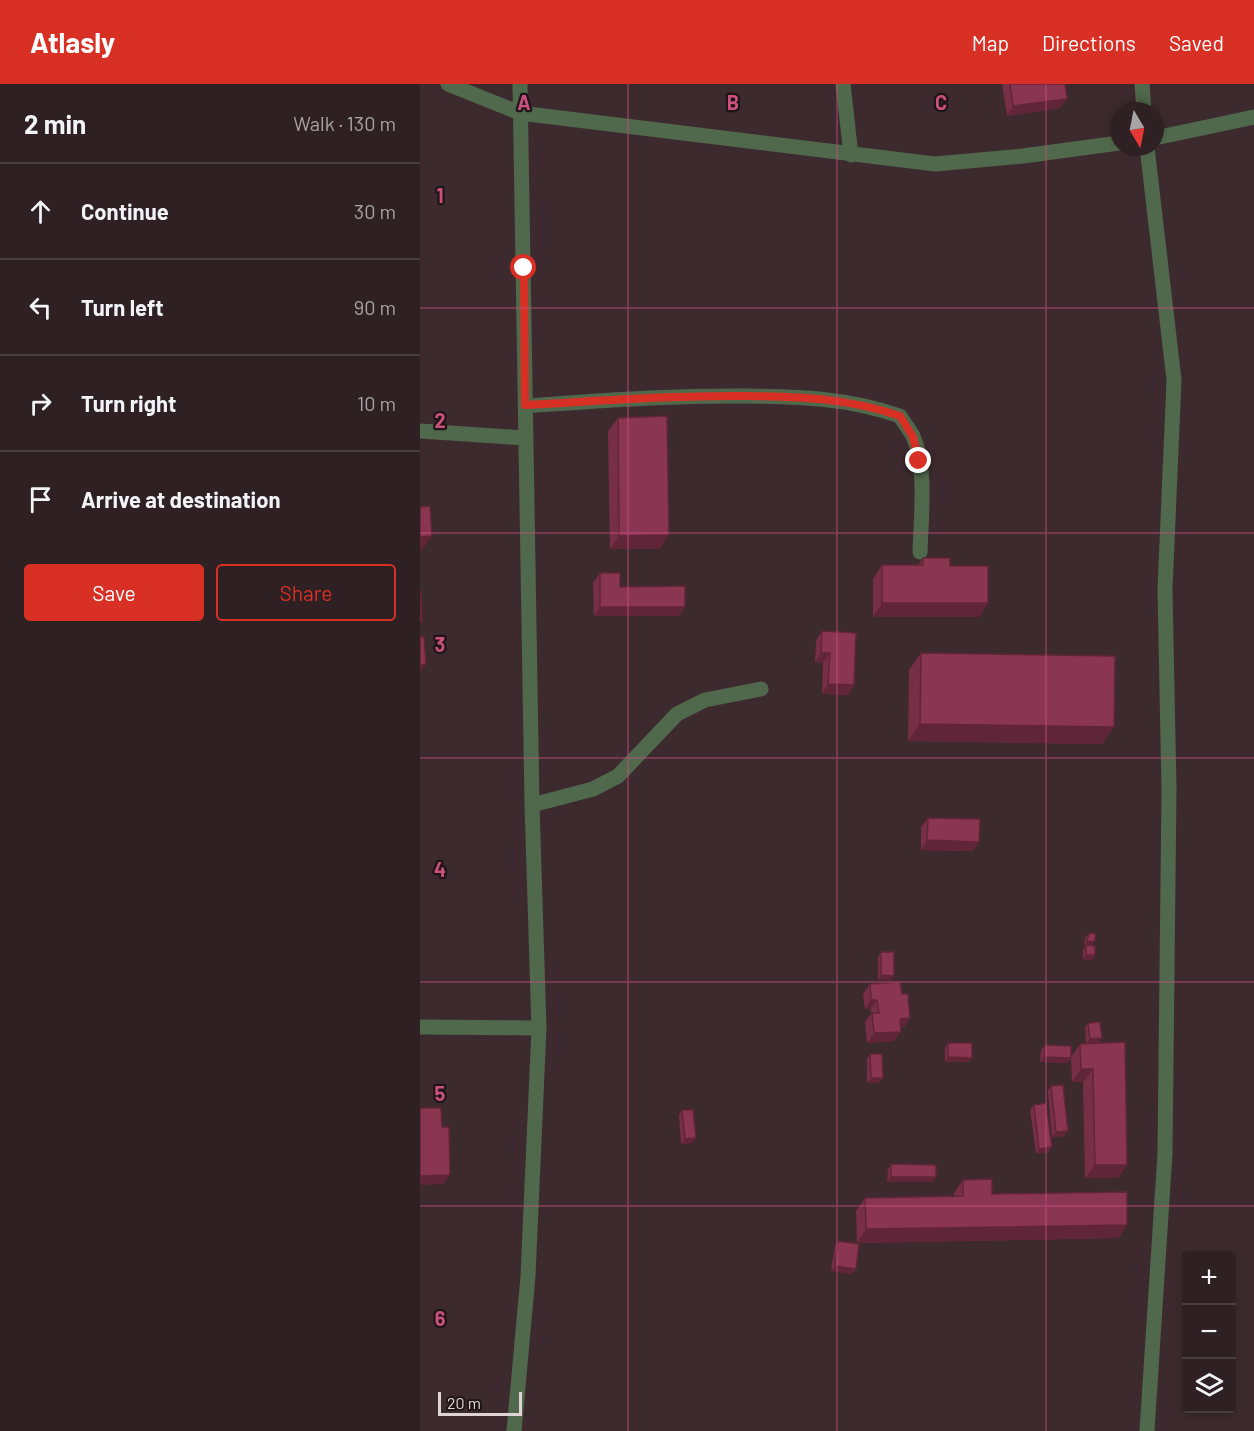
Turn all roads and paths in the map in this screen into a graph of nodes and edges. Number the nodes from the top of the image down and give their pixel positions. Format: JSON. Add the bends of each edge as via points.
{"nodes":[{"id":1,"x":448,"y":84,"type":"edge"},
{"id":2,"x":520,"y":84,"type":"edge"},
{"id":3,"x":843,"y":84,"type":"edge"},
{"id":4,"x":1142,"y":84,"type":"edge"},
{"id":5,"x":1143,"y":102,"type":"edge"},
{"id":6,"x":520,"y":113,"type":"junction"},
{"id":7,"x":1254,"y":117,"type":"edge"},
{"id":8,"x":1164,"y":136,"type":"edge"},
{"id":9,"x":1110,"y":144,"type":"edge"},
{"id":10,"x":851,"y":155,"type":"junction"},
{"id":11,"x":1149,"y":156,"type":"edge"},
{"id":12,"x":525,"y":405,"type":"junction"},
{"id":13,"x":420,"y":431,"type":"edge"},
{"id":14,"x":525,"y":438,"type":"junction"},
{"id":15,"x":920,"y":552,"type":"dead end"},
{"id":16,"x":761,"y":689,"type":"dead end"},
{"id":17,"x":532,"y":804,"type":"junction"},
{"id":18,"x":420,"y":1027,"type":"edge"},
{"id":19,"x":539,"y":1028,"type":"junction"},
{"id":20,"x":514,"y":1431,"type":"edge"},
{"id":21,"x":1148,"y":1431,"type":"edge"}],
"edges":[{"from":1,"to":6,"type":"street"},
{"from":2,"to":6,"type":"street"},
{"from":3,"to":10,"type":"street"},
{"from":4,"to":5,"type":"street"},
{"from":6,"to":10,"type":"street"},
{"from":6,"to":12,"type":"street"},
{"from":7,"to":8,"type":"street"},
{"from":9,"to":10,"type":"street","via":[[934,164]]},
{"from":11,"to":21,"type":"street","via":[[1174,380],[1165,589],[1169,789],[1165,1153]]},
{"from":12,"to":14,"type":"street"},
{"from":12,"to":15,"type":"street","via":[[713,396],[808,397],[868,405],[900,416],[913,437],[919,461]]},
{"from":13,"to":14,"type":"street"},
{"from":14,"to":17,"type":"street"},
{"from":16,"to":17,"type":"street","via":[[705,700],[677,714],[618,776],[593,789]]},
{"from":17,"to":19,"type":"street"},
{"from":18,"to":19,"type":"street"},
{"from":19,"to":20,"type":"street","via":[[528,1276]]}]}
